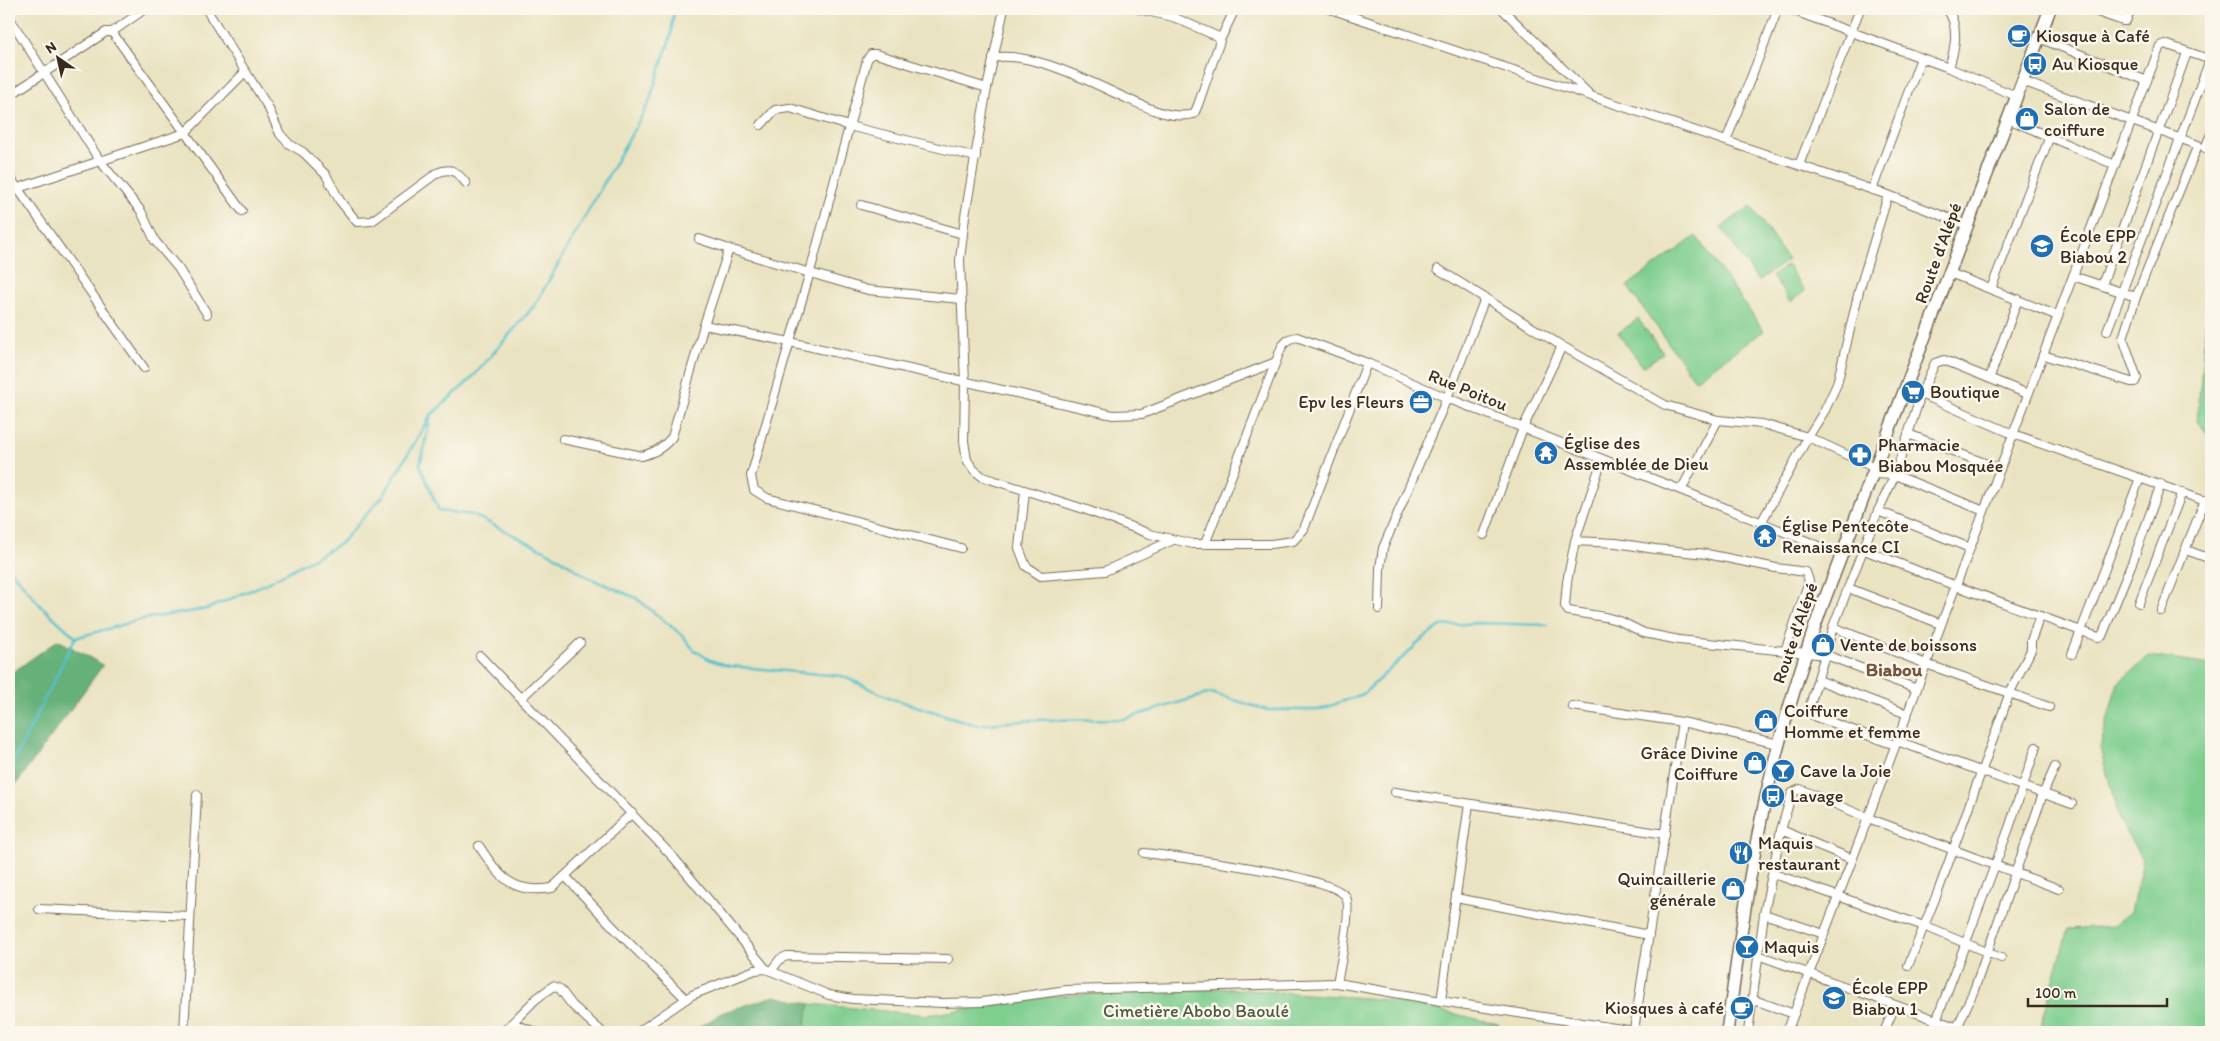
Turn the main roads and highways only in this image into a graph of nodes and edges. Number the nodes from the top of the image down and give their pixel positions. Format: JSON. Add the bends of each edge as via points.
{"nodes":[{"id":1,"x":2050,"y":9,"type":"edge"},
{"id":2,"x":1727,"y":1032,"type":"edge"}],
"edges":[{"from":1,"to":2,"type":"main road","name":"Route d'Alépé","via":[[1806,653],[1779,744],[1755,850]]}]}
